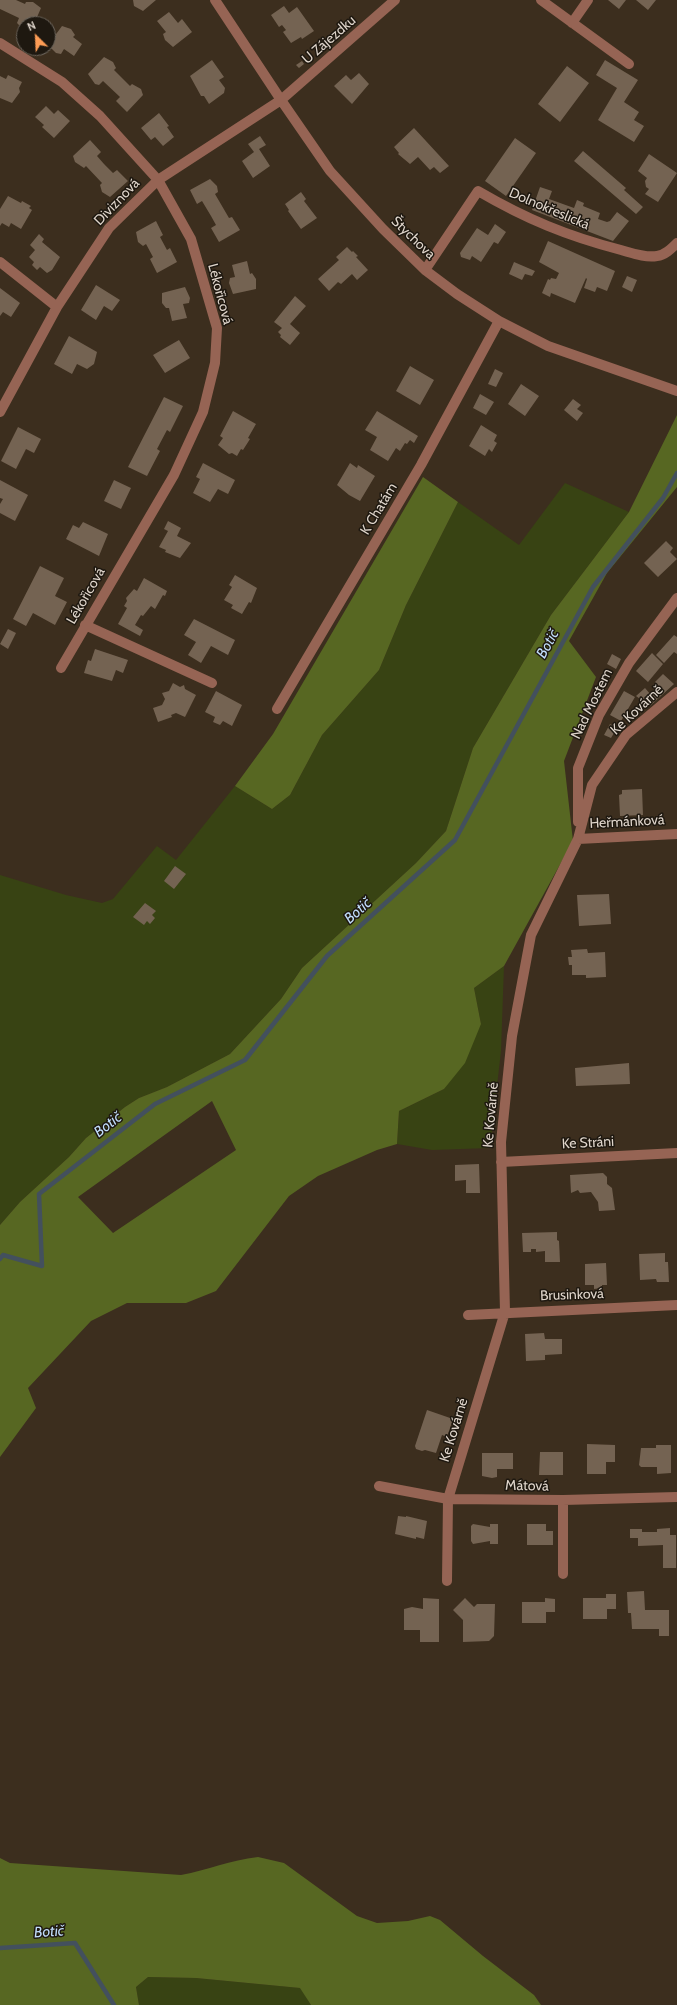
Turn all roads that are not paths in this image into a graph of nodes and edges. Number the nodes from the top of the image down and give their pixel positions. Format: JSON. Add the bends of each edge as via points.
{"nodes":[{"id":1,"x":215,"y":0,"type":"edge"},
{"id":2,"x":395,"y":0,"type":"edge"},
{"id":3,"x":540,"y":0,"type":"edge"},
{"id":4,"x":588,"y":0,"type":"edge"},
{"id":5,"x":572,"y":23,"type":"junction"},
{"id":6,"x":0,"y":43,"type":"edge"},
{"id":7,"x":629,"y":64,"type":"dead end"},
{"id":8,"x":281,"y":100,"type":"junction"},
{"id":9,"x":158,"y":180,"type":"junction"},
{"id":10,"x":677,"y":244,"type":"edge"},
{"id":11,"x":0,"y":262,"type":"edge"},
{"id":12,"x":426,"y":270,"type":"junction"},
{"id":13,"x":57,"y":307,"type":"junction"},
{"id":14,"x":499,"y":321,"type":"junction"},
{"id":15,"x":677,"y":390,"type":"edge"},
{"id":16,"x":0,"y":412,"type":"edge"},
{"id":17,"x":677,"y":598,"type":"edge"},
{"id":18,"x":85,"y":625,"type":"junction"},
{"id":19,"x":61,"y":668,"type":"dead end"},
{"id":20,"x":212,"y":683,"type":"dead end"},
{"id":21,"x":677,"y":692,"type":"edge"},
{"id":22,"x":277,"y":708,"type":"dead end"},
{"id":23,"x":677,"y":834,"type":"edge"},
{"id":24,"x":578,"y":839,"type":"junction"},
{"id":25,"x":677,"y":1153,"type":"edge"},
{"id":26,"x":501,"y":1162,"type":"junction"},
{"id":27,"x":677,"y":1305,"type":"edge"},
{"id":28,"x":505,"y":1312,"type":"junction"},
{"id":29,"x":468,"y":1314,"type":"dead end"},
{"id":30,"x":379,"y":1486,"type":"dead end"},
{"id":31,"x":677,"y":1496,"type":"edge"},
{"id":32,"x":448,"y":1498,"type":"junction"},
{"id":33,"x":563,"y":1500,"type":"junction"},
{"id":34,"x":564,"y":1574,"type":"dead end"},
{"id":35,"x":447,"y":1581,"type":"dead end"}],
"edges":[{"from":1,"to":8,"type":"street","name":"Štychova"},
{"from":2,"to":8,"type":"street","name":"U Zájezdku"},
{"from":3,"to":5,"type":"street"},
{"from":4,"to":5,"type":"street"},
{"from":5,"to":7,"type":"street"},
{"from":6,"to":9,"type":"street","name":"Lékořicová","via":[[62,82],[100,116]]},
{"from":8,"to":9,"type":"street","name":"Diviznová"},
{"from":8,"to":12,"type":"street","name":"Štychova","via":[[330,171],[383,230]]},
{"from":9,"to":13,"type":"street","name":"Diviznová","via":[[109,228]]},
{"from":9,"to":18,"type":"street","name":"Lékořicová","via":[[191,239],[217,328],[215,363],[203,412],[174,475]]},
{"from":10,"to":12,"type":"street","name":"Dolnokřeslická","via":[[655,257],[587,242],[516,213],[478,191]]},
{"from":11,"to":13,"type":"street"},
{"from":12,"to":14,"type":"street","name":"Štychova"},
{"from":13,"to":16,"type":"street","name":"Diviznová"},
{"from":14,"to":15,"type":"street","name":"Štychova","via":[[548,346]]},
{"from":14,"to":22,"type":"street","name":"K Chatám","via":[[421,465]]},
{"from":17,"to":24,"type":"street","name":"Nad Mostem","via":[[629,663],[600,715],[578,768]]},
{"from":18,"to":19,"type":"street","name":"Lékořicová"},
{"from":18,"to":20,"type":"street"},
{"from":21,"to":24,"type":"street","name":"Ke Kovárně","via":[[626,735],[592,785]]},
{"from":23,"to":24,"type":"street","name":"Heřmánková"},
{"from":24,"to":26,"type":"street","name":"Ke Kovárně","via":[[531,936],[512,1036]]},
{"from":25,"to":26,"type":"street","name":"Ke Stráni"},
{"from":26,"to":28,"type":"street","name":"Ke Kovárně"},
{"from":27,"to":28,"type":"street","name":"Brusinková"},
{"from":28,"to":29,"type":"street","name":"Brusinková"},
{"from":28,"to":32,"type":"street","name":"Ke Kovárně"},
{"from":30,"to":32,"type":"street","name":"Mátová"},
{"from":31,"to":33,"type":"street","name":"Mátová"},
{"from":32,"to":33,"type":"street","name":"Mátová"},
{"from":32,"to":35,"type":"street","name":"Ke Kovárně"},
{"from":33,"to":34,"type":"street"}]}
